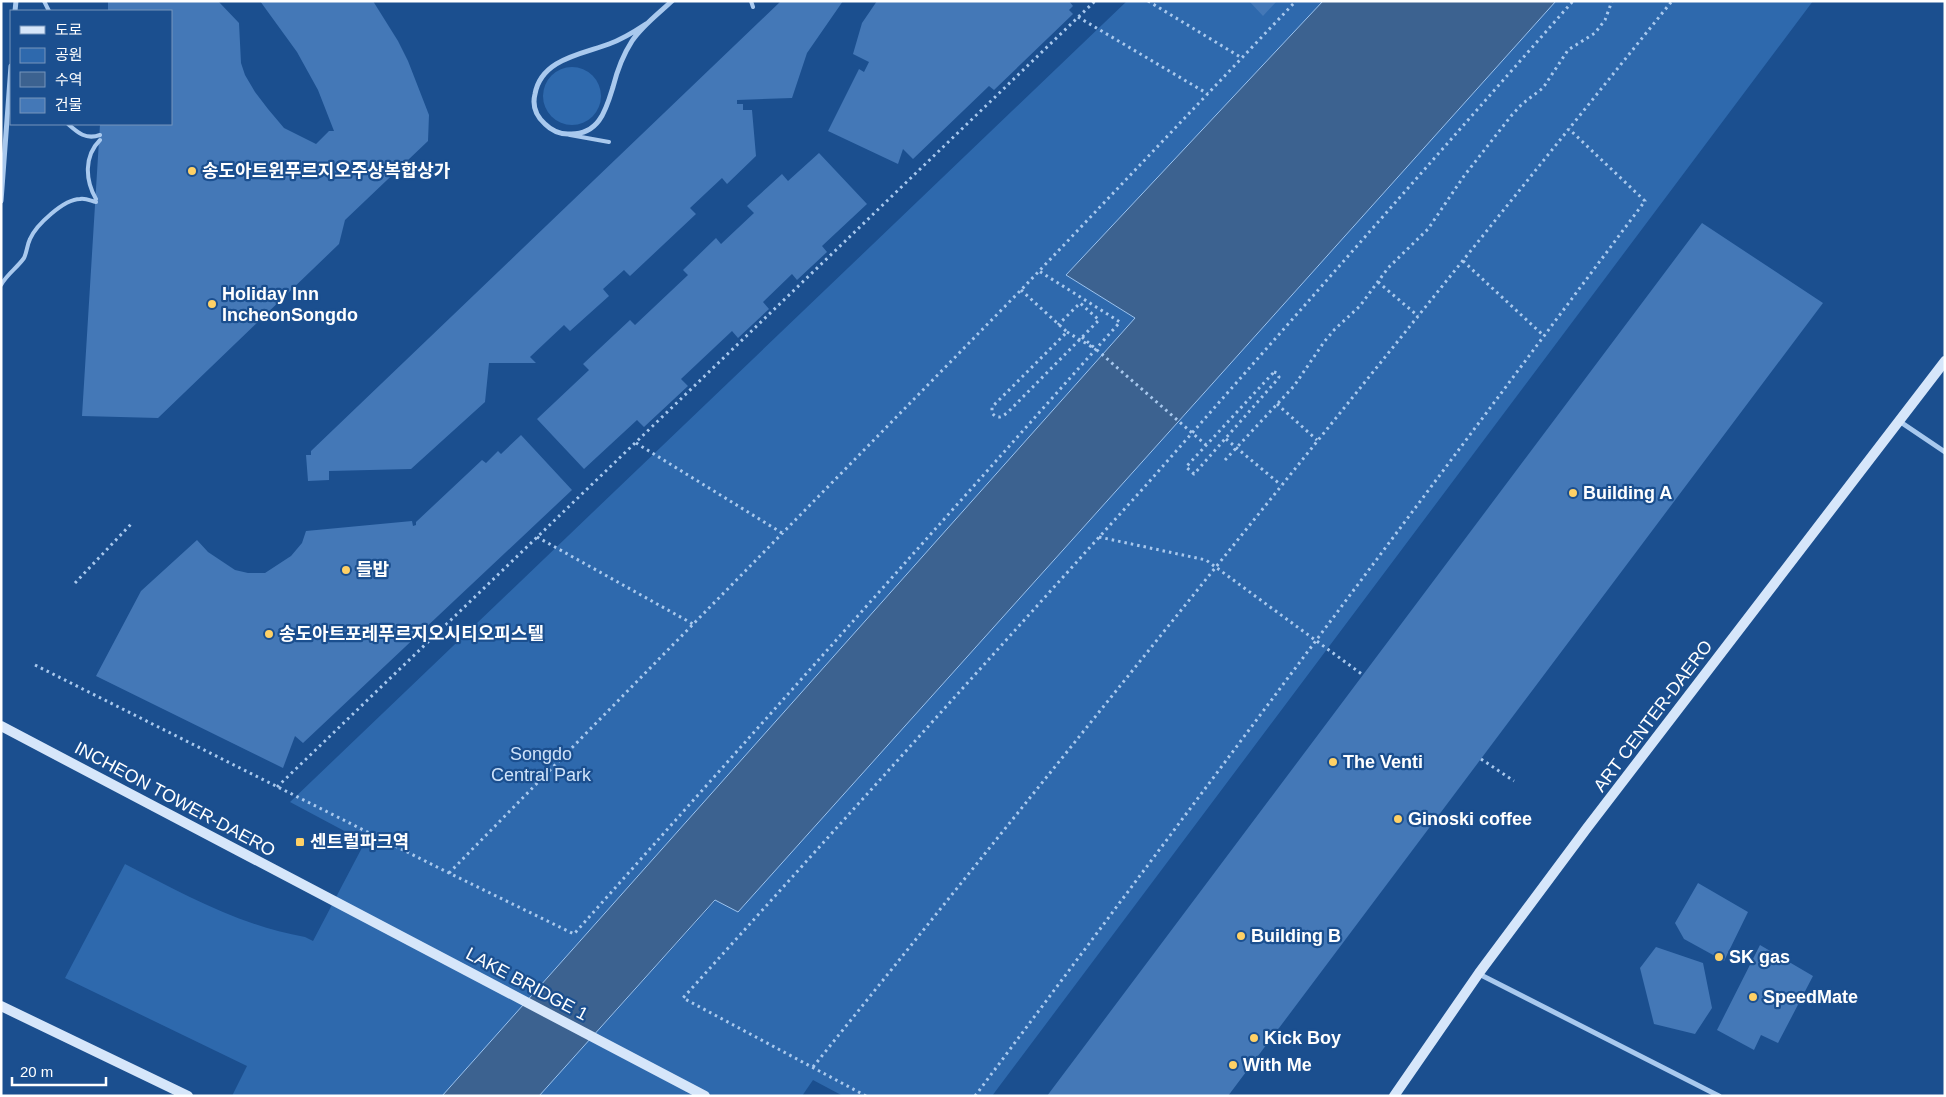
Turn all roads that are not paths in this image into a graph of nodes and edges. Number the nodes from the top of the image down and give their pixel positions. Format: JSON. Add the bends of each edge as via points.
{"nodes":[{"id":1,"x":672,"y":1,"type":"edge"},
{"id":2,"x":751,"y":1,"type":"edge"},
{"id":3,"x":753,"y":7,"type":"dead end"},
{"id":4,"x":646,"y":24,"type":"junction"},
{"id":5,"x":10,"y":80,"type":"edge"},
{"id":6,"x":69,"y":125,"type":"edge"},
{"id":7,"x":563,"y":134,"type":"junction"},
{"id":8,"x":609,"y":142,"type":"dead end"},
{"id":9,"x":1,"y":201,"type":"edge"},
{"id":10,"x":1,"y":285,"type":"edge"},
{"id":11,"x":1945,"y":361,"type":"edge"},
{"id":12,"x":1899,"y":421,"type":"junction"},
{"id":13,"x":1945,"y":452,"type":"edge"},
{"id":14,"x":1,"y":726,"type":"edge"},
{"id":15,"x":334,"y":902,"type":"joint"},
{"id":16,"x":1479,"y":973,"type":"junction"},
{"id":17,"x":1,"y":1006,"type":"edge"},
{"id":18,"x":188,"y":1096,"type":"edge"},
{"id":19,"x":705,"y":1096,"type":"edge"},
{"id":20,"x":1394,"y":1096,"type":"edge"},
{"id":21,"x":1719,"y":1096,"type":"edge"}],
"edges":[{"from":1,"to":4,"type":"street"},
{"from":2,"to":3,"type":"lane"},
{"from":4,"to":7,"type":"street","via":[[632,41],[621,63],[599,122],[574,135]]},
{"from":4,"to":7,"type":"street","via":[[623,38],[561,60],[543,76],[536,88],[535,112],[552,131]]},
{"from":5,"to":9,"type":"street"},
{"from":6,"to":10,"type":"lane","via":[[84,136],[100,137],[87,170],[96,201],[80,198],[55,211],[33,233],[25,256]]},
{"from":7,"to":8,"type":"lane"},
{"from":11,"to":12,"type":"main road","name":"ART CENTER-DAERO"},
{"from":12,"to":13,"type":"street"},
{"from":12,"to":16,"type":"main road","name":"ART CENTER-DAERO"},
{"from":14,"to":15,"type":"main road","name":"INCHEON TOWER-DAERO"},
{"from":15,"to":19,"type":"main road","name":"LAKE BRIDGE 1"},
{"from":16,"to":20,"type":"main road","name":"ART CENTER-DAERO"},
{"from":16,"to":21,"type":"street"},
{"from":17,"to":18,"type":"main road"}]}
